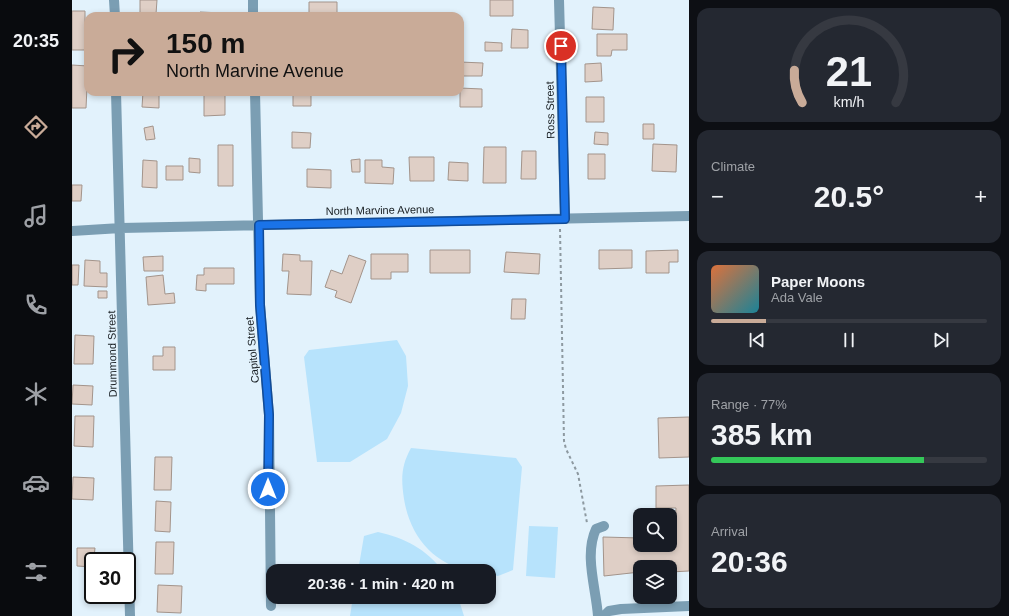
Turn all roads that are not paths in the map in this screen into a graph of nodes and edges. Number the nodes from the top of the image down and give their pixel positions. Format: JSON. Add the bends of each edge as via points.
{"nodes":[{"id":1,"x":114,"y":0,"type":"edge"},
{"id":2,"x":253,"y":0,"type":"edge"},
{"id":3,"x":559,"y":0,"type":"edge"},
{"id":4,"x":115,"y":12,"type":"edge"},
{"id":5,"x":253,"y":12,"type":"edge"},
{"id":6,"x":116,"y":96,"type":"edge"},
{"id":7,"x":254,"y":96,"type":"edge"},
{"id":8,"x":689,"y":216,"type":"edge"},
{"id":9,"x":563,"y":219,"type":"junction"},
{"id":10,"x":259,"y":225,"type":"junction"},
{"id":11,"x":121,"y":228,"type":"junction"},
{"id":12,"x":72,"y":231,"type":"edge"},
{"id":13,"x":604,"y":526,"type":"dead end"},
{"id":14,"x":271,"y":606,"type":"dead end"},
{"id":15,"x":689,"y":606,"type":"edge"},
{"id":16,"x":130,"y":616,"type":"edge"},
{"id":17,"x":598,"y":616,"type":"edge"},
{"id":18,"x":604,"y":616,"type":"edge"}],
"edges":[{"from":1,"to":4,"type":"street"},
{"from":2,"to":5,"type":"street"},
{"from":3,"to":9,"type":"street","name":"Ross Street"},
{"from":6,"to":11,"type":"street","name":"Drummond Street"},
{"from":7,"to":10,"type":"street","name":"Capitol Street"},
{"from":8,"to":9,"type":"street","name":"North Marvine Avenue"},
{"from":9,"to":10,"type":"street","name":"North Marvine Avenue"},
{"from":10,"to":11,"type":"street","name":"North Marvine Avenue"},
{"from":10,"to":14,"type":"street","name":"Capitol Street","via":[[260,305],[269,415]]},
{"from":11,"to":12,"type":"street","name":"North Marvine Avenue"},
{"from":11,"to":16,"type":"street","name":"Drummond Street"},
{"from":13,"to":17,"type":"street","via":[[596,529],[591,539],[591,566]]},
{"from":15,"to":18,"type":"street","via":[[621,609],[609,611]]}]}
